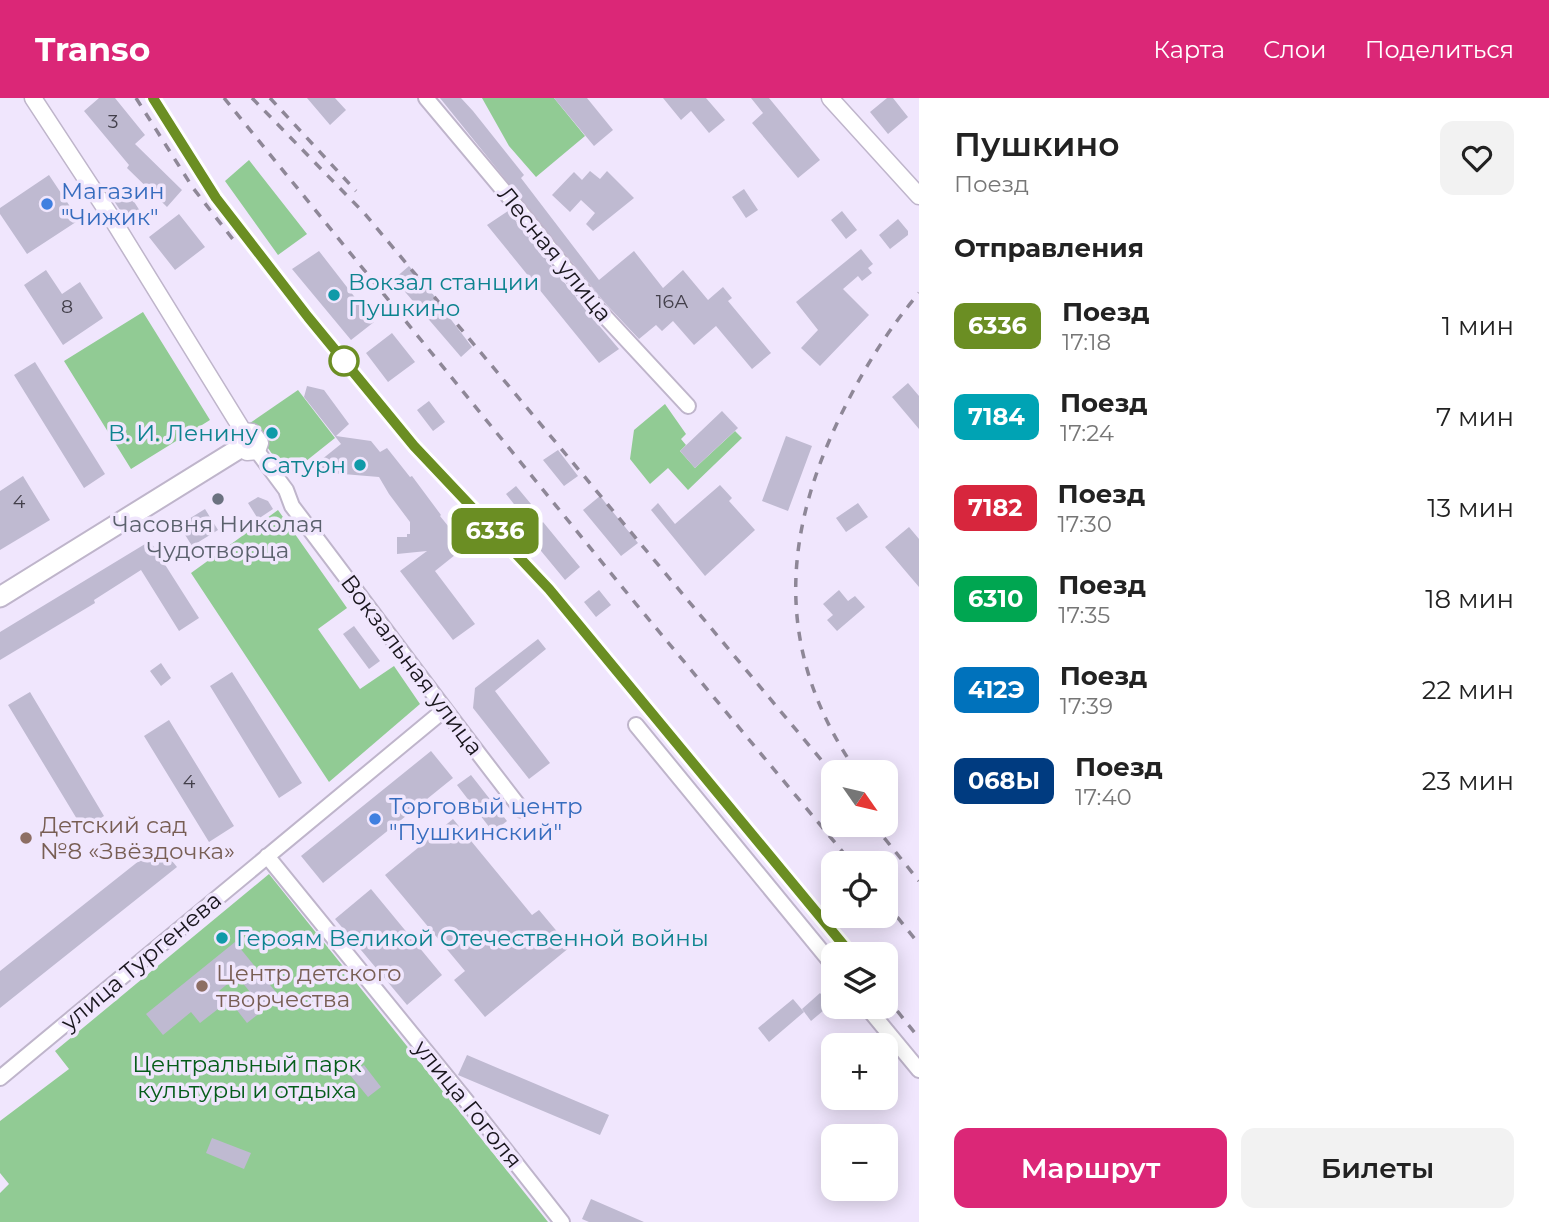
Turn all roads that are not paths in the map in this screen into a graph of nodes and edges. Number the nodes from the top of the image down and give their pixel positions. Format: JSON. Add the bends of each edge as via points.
{"nodes":[{"id":1,"x":33,"y":98,"type":"edge"},
{"id":2,"x":426,"y":98,"type":"edge"},
{"id":3,"x":830,"y":98,"type":"edge"},
{"id":4,"x":919,"y":196,"type":"edge"},
{"id":5,"x":688,"y":406,"type":"dead end"},
{"id":6,"x":247,"y":443,"type":"junction"},
{"id":7,"x":0,"y":597,"type":"edge"},
{"id":8,"x":444,"y":710,"type":"junction"},
{"id":9,"x":636,"y":725,"type":"dead end"},
{"id":10,"x":522,"y":810,"type":"dead end"},
{"id":11,"x":267,"y":856,"type":"junction"},
{"id":12,"x":821,"y":950,"type":"edge"},
{"id":13,"x":877,"y":1019,"type":"edge"},
{"id":14,"x":919,"y":1070,"type":"edge"},
{"id":15,"x":0,"y":1078,"type":"edge"},
{"id":16,"x":562,"y":1222,"type":"edge"}],
"edges":[{"from":1,"to":6,"type":"street","name":"Вокзальная улица","via":[[111,217]]},
{"from":2,"to":5,"type":"street","name":"Лесная улица","via":[[598,309]]},
{"from":3,"to":4,"type":"street"},
{"from":6,"to":7,"type":"main road"},
{"from":6,"to":8,"type":"street","name":"Вокзальная улица"},
{"from":8,"to":10,"type":"street","name":"Вокзальная улица"},
{"from":8,"to":11,"type":"street","name":"улица Тургенева"},
{"from":9,"to":12,"type":"street"},
{"from":11,"to":15,"type":"street","name":"улица Тургенева"},
{"from":11,"to":16,"type":"street","name":"улица Гоголя"},
{"from":13,"to":14,"type":"street"}]}
